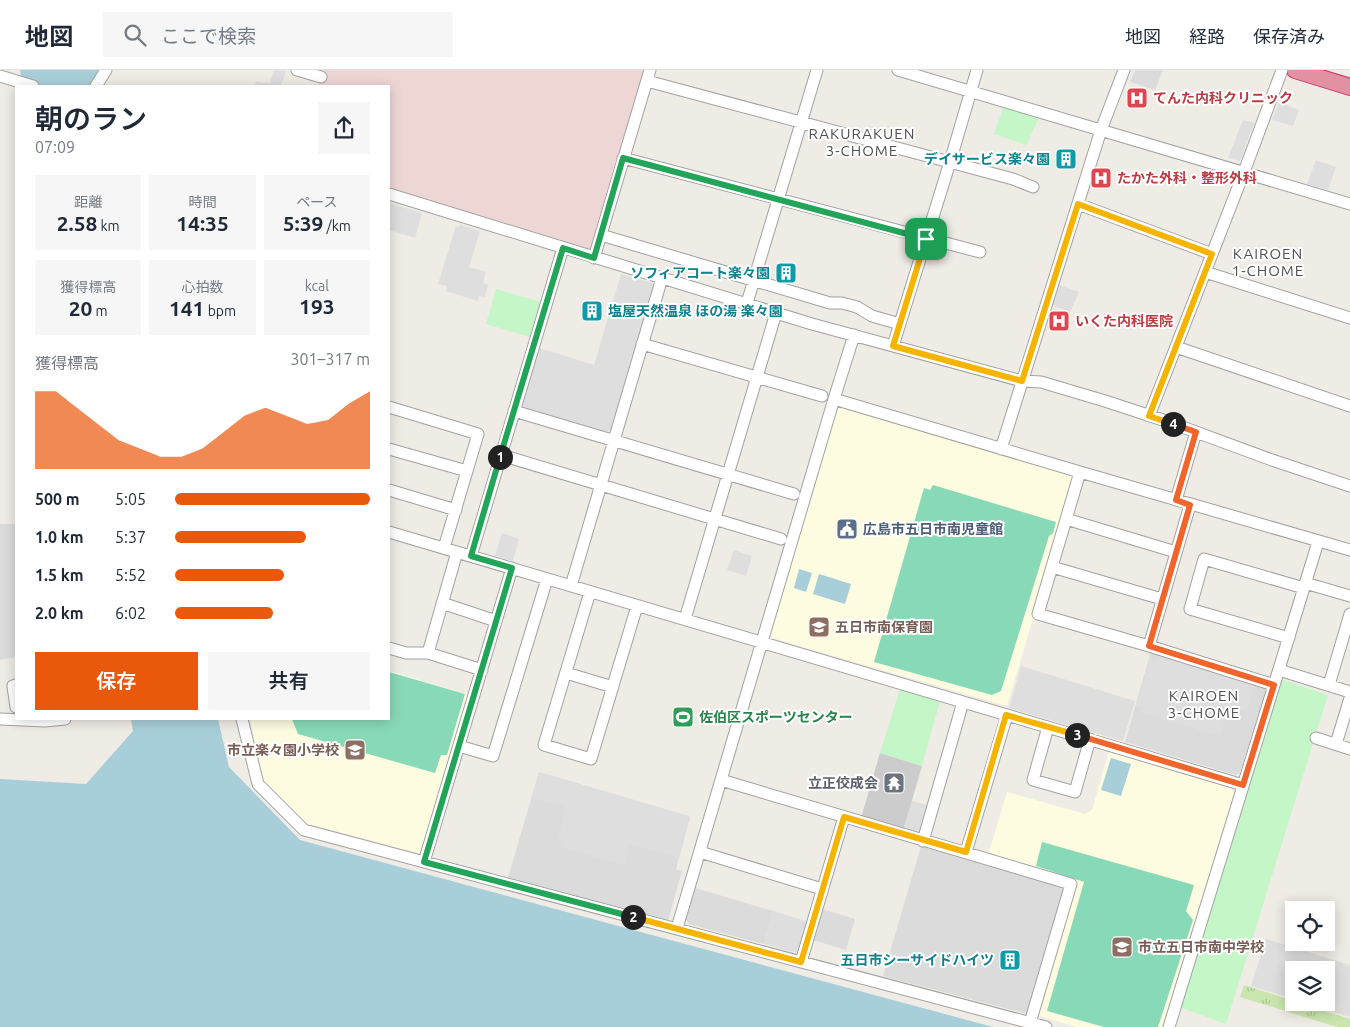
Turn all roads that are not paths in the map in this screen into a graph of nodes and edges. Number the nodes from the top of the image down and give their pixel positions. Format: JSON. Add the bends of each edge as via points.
{"nodes":[{"id":1,"x":106,"y":70,"type":"edge"},
{"id":2,"x":297,"y":70,"type":"edge"},
{"id":3,"x":817,"y":70,"type":"edge"},
{"id":4,"x":898,"y":70,"type":"edge"},
{"id":5,"x":977,"y":70,"type":"edge"},
{"id":6,"x":1124,"y":70,"type":"edge"},
{"id":7,"x":1282,"y":70,"type":"edge"},
{"id":8,"x":1295,"y":70,"type":"edge"},
{"id":9,"x":0,"y":76,"type":"edge"},
{"id":10,"x":649,"y":76,"type":"edge"},
{"id":11,"x":17,"y":78,"type":"edge"},
{"id":12,"x":321,"y":78,"type":"edge"},
{"id":13,"x":31,"y":85,"type":"edge"},
{"id":14,"x":97,"y":85,"type":"edge"},
{"id":15,"x":1350,"y":87,"type":"edge"},
{"id":16,"x":970,"y":92,"type":"junction"},
{"id":17,"x":802,"y":123,"type":"junction"},
{"id":18,"x":1102,"y":130,"type":"junction"},
{"id":19,"x":623,"y":158,"type":"junction"},
{"id":20,"x":950,"y":162,"type":"junction"},
{"id":21,"x":1244,"y":172,"type":"junction"},
{"id":22,"x":1033,"y":187,"type":"dead end"},
{"id":23,"x":390,"y":194,"type":"edge"},
{"id":24,"x":778,"y":199,"type":"junction"},
{"id":25,"x":1078,"y":204,"type":"junction"},
{"id":26,"x":1350,"y":204,"type":"edge"},
{"id":27,"x":601,"y":236,"type":"junction"},
{"id":28,"x":926,"y":239,"type":"junction"},
{"id":29,"x":563,"y":248,"type":"junction"},
{"id":30,"x":980,"y":252,"type":"dead end"},
{"id":31,"x":1212,"y":254,"type":"junction"},
{"id":32,"x":594,"y":258,"type":"junction"},
{"id":33,"x":1205,"y":272,"type":"junction"},
{"id":34,"x":662,"y":278,"type":"junction"},
{"id":35,"x":754,"y":280,"type":"junction"},
{"id":36,"x":746,"y":303,"type":"junction"},
{"id":37,"x":776,"y":313,"type":"junction"},
{"id":38,"x":1350,"y":318,"type":"edge"},
{"id":39,"x":900,"y":324,"type":"junction"},
{"id":40,"x":854,"y":336,"type":"junction"},
{"id":41,"x":642,"y":344,"type":"junction"},
{"id":42,"x":893,"y":346,"type":"junction"},
{"id":43,"x":1176,"y":347,"type":"junction"},
{"id":44,"x":757,"y":378,"type":"junction"},
{"id":45,"x":1022,"y":381,"type":"junction"},
{"id":46,"x":822,"y":396,"type":"dead end"},
{"id":47,"x":834,"y":399,"type":"junction"},
{"id":48,"x":1350,"y":406,"type":"edge"},
{"id":49,"x":390,"y":407,"type":"edge"},
{"id":50,"x":514,"y":411,"type":"junction"},
{"id":51,"x":1149,"y":416,"type":"junction"},
{"id":52,"x":1196,"y":432,"type":"junction"},
{"id":53,"x":613,"y":440,"type":"junction"},
{"id":54,"x":390,"y":449,"type":"edge"},
{"id":55,"x":1000,"y":449,"type":"junction"},
{"id":56,"x":501,"y":455,"type":"junction"},
{"id":57,"x":467,"y":471,"type":"junction"},
{"id":58,"x":1080,"y":472,"type":"junction"},
{"id":59,"x":729,"y":474,"type":"junction"},
{"id":60,"x":600,"y":485,"type":"junction"},
{"id":61,"x":1350,"y":486,"type":"edge"},
{"id":62,"x":390,"y":490,"type":"edge"},
{"id":63,"x":794,"y":494,"type":"dead end"},
{"id":64,"x":1176,"y":500,"type":"junction"},
{"id":65,"x":1190,"y":505,"type":"junction"},
{"id":66,"x":456,"y":510,"type":"junction"},
{"id":67,"x":715,"y":519,"type":"junction"},
{"id":68,"x":1066,"y":519,"type":"junction"},
{"id":69,"x":390,"y":532,"type":"edge"},
{"id":70,"x":781,"y":539,"type":"dead end"},
{"id":71,"x":1318,"y":542,"type":"junction"},
{"id":72,"x":444,"y":548,"type":"junction"},
{"id":73,"x":1350,"y":550,"type":"edge"},
{"id":74,"x":457,"y":552,"type":"junction"},
{"id":75,"x":1176,"y":552,"type":"junction"},
{"id":76,"x":471,"y":556,"type":"junction"},
{"id":77,"x":1052,"y":567,"type":"junction"},
{"id":78,"x":512,"y":568,"type":"junction"},
{"id":79,"x":547,"y":579,"type":"junction"},
{"id":80,"x":1305,"y":585,"type":"junction"},
{"id":81,"x":571,"y":586,"type":"junction"},
{"id":82,"x":590,"y":592,"type":"junction"},
{"id":83,"x":1350,"y":596,"type":"edge"},
{"id":84,"x":1162,"y":599,"type":"junction"},
{"id":85,"x":442,"y":603,"type":"junction"},
{"id":86,"x":637,"y":606,"type":"junction"},
{"id":87,"x":1350,"y":614,"type":"edge"},
{"id":88,"x":685,"y":619,"type":"junction"},
{"id":89,"x":496,"y":621,"type":"junction"},
{"id":90,"x":1289,"y":638,"type":"junction"},
{"id":91,"x":1347,"y":638,"type":"edge"},
{"id":92,"x":762,"y":643,"type":"junction"},
{"id":93,"x":1149,"y":646,"type":"junction"},
{"id":94,"x":390,"y":648,"type":"edge"},
{"id":95,"x":428,"y":652,"type":"junction"},
{"id":96,"x":482,"y":670,"type":"junction"},
{"id":97,"x":1279,"y":670,"type":"junction"},
{"id":98,"x":566,"y":673,"type":"junction"},
{"id":99,"x":15,"y":685,"type":"edge"},
{"id":100,"x":1274,"y":685,"type":"junction"},
{"id":101,"x":1329,"y":685,"type":"junction"},
{"id":102,"x":613,"y":687,"type":"junction"},
{"id":103,"x":1350,"y":692,"type":"edge"},
{"id":104,"x":1350,"y":698,"type":"edge"},
{"id":105,"x":15,"y":702,"type":"edge"},
{"id":106,"x":963,"y":702,"type":"junction"},
{"id":107,"x":1006,"y":715,"type":"junction"},
{"id":108,"x":0,"y":719,"type":"edge"},
{"id":109,"x":15,"y":719,"type":"edge"},
{"id":110,"x":242,"y":720,"type":"edge"},
{"id":111,"x":1048,"y":727,"type":"junction"},
{"id":112,"x":1316,"y":738,"type":"dead end"},
{"id":113,"x":1090,"y":739,"type":"junction"},
{"id":114,"x":1336,"y":744,"type":"junction"},
{"id":115,"x":459,"y":746,"type":"junction"},
{"id":116,"x":1350,"y":749,"type":"edge"},
{"id":117,"x":721,"y":780,"type":"junction"},
{"id":118,"x":1243,"y":785,"type":"junction"},
{"id":119,"x":844,"y":817,"type":"junction"},
{"id":120,"x":923,"y":840,"type":"junction"},
{"id":121,"x":700,"y":852,"type":"junction"},
{"id":122,"x":966,"y":852,"type":"junction"},
{"id":123,"x":424,"y":862,"type":"junction"},
{"id":124,"x":822,"y":889,"type":"junction"},
{"id":125,"x":677,"y":928,"type":"junction"},
{"id":126,"x":801,"y":962,"type":"junction"},
{"id":127,"x":1030,"y":1023,"type":"junction"},
{"id":128,"x":1046,"y":1027,"type":"edge"},
{"id":129,"x":1169,"y":1027,"type":"edge"}],
"edges":[{"from":1,"to":14,"type":"street"},
{"from":2,"to":12,"type":"street"},
{"from":3,"to":17,"type":"street"},
{"from":4,"to":16,"type":"street"},
{"from":5,"to":16,"type":"street"},
{"from":6,"to":18,"type":"street"},
{"from":7,"to":21,"type":"street"},
{"from":8,"to":15,"type":"highway"},
{"from":9,"to":11,"type":"street"},
{"from":10,"to":17,"type":"street"},
{"from":10,"to":19,"type":"street"},
{"from":11,"to":13,"type":"street"},
{"from":16,"to":18,"type":"street"},
{"from":16,"to":20,"type":"street"},
{"from":17,"to":20,"type":"street"},
{"from":17,"to":24,"type":"street"},
{"from":18,"to":21,"type":"street"},
{"from":18,"to":25,"type":"street"},
{"from":19,"to":24,"type":"street"},
{"from":19,"to":27,"type":"street"},
{"from":20,"to":22,"type":"street"},
{"from":20,"to":28,"type":"street"},
{"from":21,"to":26,"type":"street"},
{"from":21,"to":31,"type":"street"},
{"from":23,"to":29,"type":"street"},
{"from":24,"to":28,"type":"street"},
{"from":24,"to":35,"type":"street"},
{"from":25,"to":31,"type":"street"},
{"from":25,"to":45,"type":"street"},
{"from":27,"to":32,"type":"street"},
{"from":27,"to":35,"type":"street"},
{"from":28,"to":30,"type":"street"},
{"from":28,"to":39,"type":"street"},
{"from":29,"to":32,"type":"street"},
{"from":29,"to":50,"type":"street"},
{"from":31,"to":33,"type":"street"},
{"from":32,"to":34,"type":"street"},
{"from":33,"to":38,"type":"street"},
{"from":33,"to":43,"type":"street"},
{"from":34,"to":36,"type":"street"},
{"from":34,"to":41,"type":"street"},
{"from":35,"to":36,"type":"street"},
{"from":35,"to":39,"type":"street","via":[[830,303],[857,307],[872,316]]},
{"from":36,"to":37,"type":"street"},
{"from":37,"to":40,"type":"street"},
{"from":37,"to":44,"type":"street"},
{"from":39,"to":42,"type":"street"},
{"from":40,"to":42,"type":"street"},
{"from":40,"to":47,"type":"street"},
{"from":41,"to":44,"type":"street"},
{"from":41,"to":53,"type":"street"},
{"from":42,"to":45,"type":"street"},
{"from":43,"to":48,"type":"street"},
{"from":43,"to":51,"type":"street"},
{"from":44,"to":46,"type":"street"},
{"from":44,"to":59,"type":"street"},
{"from":45,"to":51,"type":"street","via":[[1041,382]]},
{"from":45,"to":55,"type":"street"},
{"from":47,"to":55,"type":"street"},
{"from":47,"to":92,"type":"street"},
{"from":49,"to":57,"type":"street","via":[[478,434]]},
{"from":50,"to":53,"type":"street"},
{"from":50,"to":56,"type":"street"},
{"from":51,"to":52,"type":"street"},
{"from":52,"to":61,"type":"street"},
{"from":52,"to":64,"type":"street"},
{"from":53,"to":59,"type":"street"},
{"from":53,"to":60,"type":"street"},
{"from":54,"to":57,"type":"street"},
{"from":55,"to":58,"type":"street"},
{"from":56,"to":60,"type":"street"},
{"from":56,"to":76,"type":"street"},
{"from":57,"to":66,"type":"street"},
{"from":58,"to":64,"type":"street"},
{"from":58,"to":68,"type":"street"},
{"from":59,"to":63,"type":"street"},
{"from":59,"to":67,"type":"street"},
{"from":60,"to":67,"type":"street"},
{"from":60,"to":81,"type":"street"},
{"from":62,"to":66,"type":"street"},
{"from":64,"to":65,"type":"street"},
{"from":65,"to":71,"type":"street"},
{"from":65,"to":75,"type":"street"},
{"from":66,"to":72,"type":"street"},
{"from":67,"to":70,"type":"street"},
{"from":67,"to":88,"type":"street"},
{"from":68,"to":75,"type":"street"},
{"from":68,"to":77,"type":"street"},
{"from":69,"to":72,"type":"street"},
{"from":71,"to":73,"type":"street"},
{"from":71,"to":80,"type":"street"},
{"from":72,"to":74,"type":"street"},
{"from":74,"to":76,"type":"street"},
{"from":74,"to":85,"type":"street"},
{"from":75,"to":84,"type":"street"},
{"from":76,"to":78,"type":"street"},
{"from":77,"to":84,"type":"street"},
{"from":77,"to":93,"type":"street","via":[[1038,614]]},
{"from":78,"to":79,"type":"street"},
{"from":78,"to":89,"type":"street"},
{"from":79,"to":81,"type":"street"},
{"from":79,"to":115,"type":"street","via":[[493,756]]},
{"from":80,"to":83,"type":"street"},
{"from":80,"to":90,"type":"street"},
{"from":80,"to":90,"type":"street","via":[[1204,559],[1190,609]]},
{"from":81,"to":82,"type":"street"},
{"from":82,"to":86,"type":"street"},
{"from":82,"to":98,"type":"street"},
{"from":84,"to":93,"type":"street"},
{"from":85,"to":89,"type":"street"},
{"from":85,"to":95,"type":"street"},
{"from":86,"to":88,"type":"street"},
{"from":86,"to":102,"type":"street"},
{"from":87,"to":91,"type":"street"},
{"from":88,"to":92,"type":"street"},
{"from":89,"to":96,"type":"street"},
{"from":90,"to":97,"type":"street"},
{"from":91,"to":101,"type":"street"},
{"from":92,"to":106,"type":"street"},
{"from":92,"to":117,"type":"street"},
{"from":93,"to":100,"type":"street"},
{"from":94,"to":95,"type":"street","via":[[406,653]]},
{"from":95,"to":96,"type":"street"},
{"from":96,"to":115,"type":"street"},
{"from":97,"to":100,"type":"street"},
{"from":97,"to":101,"type":"street"},
{"from":98,"to":102,"type":"street"},
{"from":98,"to":102,"type":"street","via":[[544,745],[591,759]]},
{"from":99,"to":105,"type":"street","via":[[12,686]]},
{"from":100,"to":118,"type":"street"},
{"from":101,"to":103,"type":"street"},
{"from":104,"to":114,"type":"street"},
{"from":106,"to":107,"type":"street"},
{"from":106,"to":120,"type":"street"},
{"from":107,"to":111,"type":"street"},
{"from":107,"to":122,"type":"street"},
{"from":108,"to":109,"type":"street"},
{"from":110,"to":123,"type":"street","via":[[258,784],[304,830]]},
{"from":111,"to":113,"type":"street"},
{"from":111,"to":113,"type":"street","via":[[1034,780],[1075,792]]},
{"from":112,"to":114,"type":"street"},
{"from":113,"to":118,"type":"street"},
{"from":114,"to":116,"type":"street"},
{"from":115,"to":123,"type":"street"},
{"from":117,"to":119,"type":"street"},
{"from":117,"to":121,"type":"street"},
{"from":118,"to":129,"type":"street"},
{"from":119,"to":120,"type":"street"},
{"from":119,"to":124,"type":"street"},
{"from":120,"to":122,"type":"street"},
{"from":121,"to":124,"type":"street"},
{"from":121,"to":125,"type":"street"},
{"from":122,"to":127,"type":"street","via":[[1071,884]]},
{"from":123,"to":125,"type":"street"},
{"from":124,"to":126,"type":"street"},
{"from":125,"to":126,"type":"street"},
{"from":126,"to":127,"type":"street"},
{"from":127,"to":128,"type":"street"}]}
